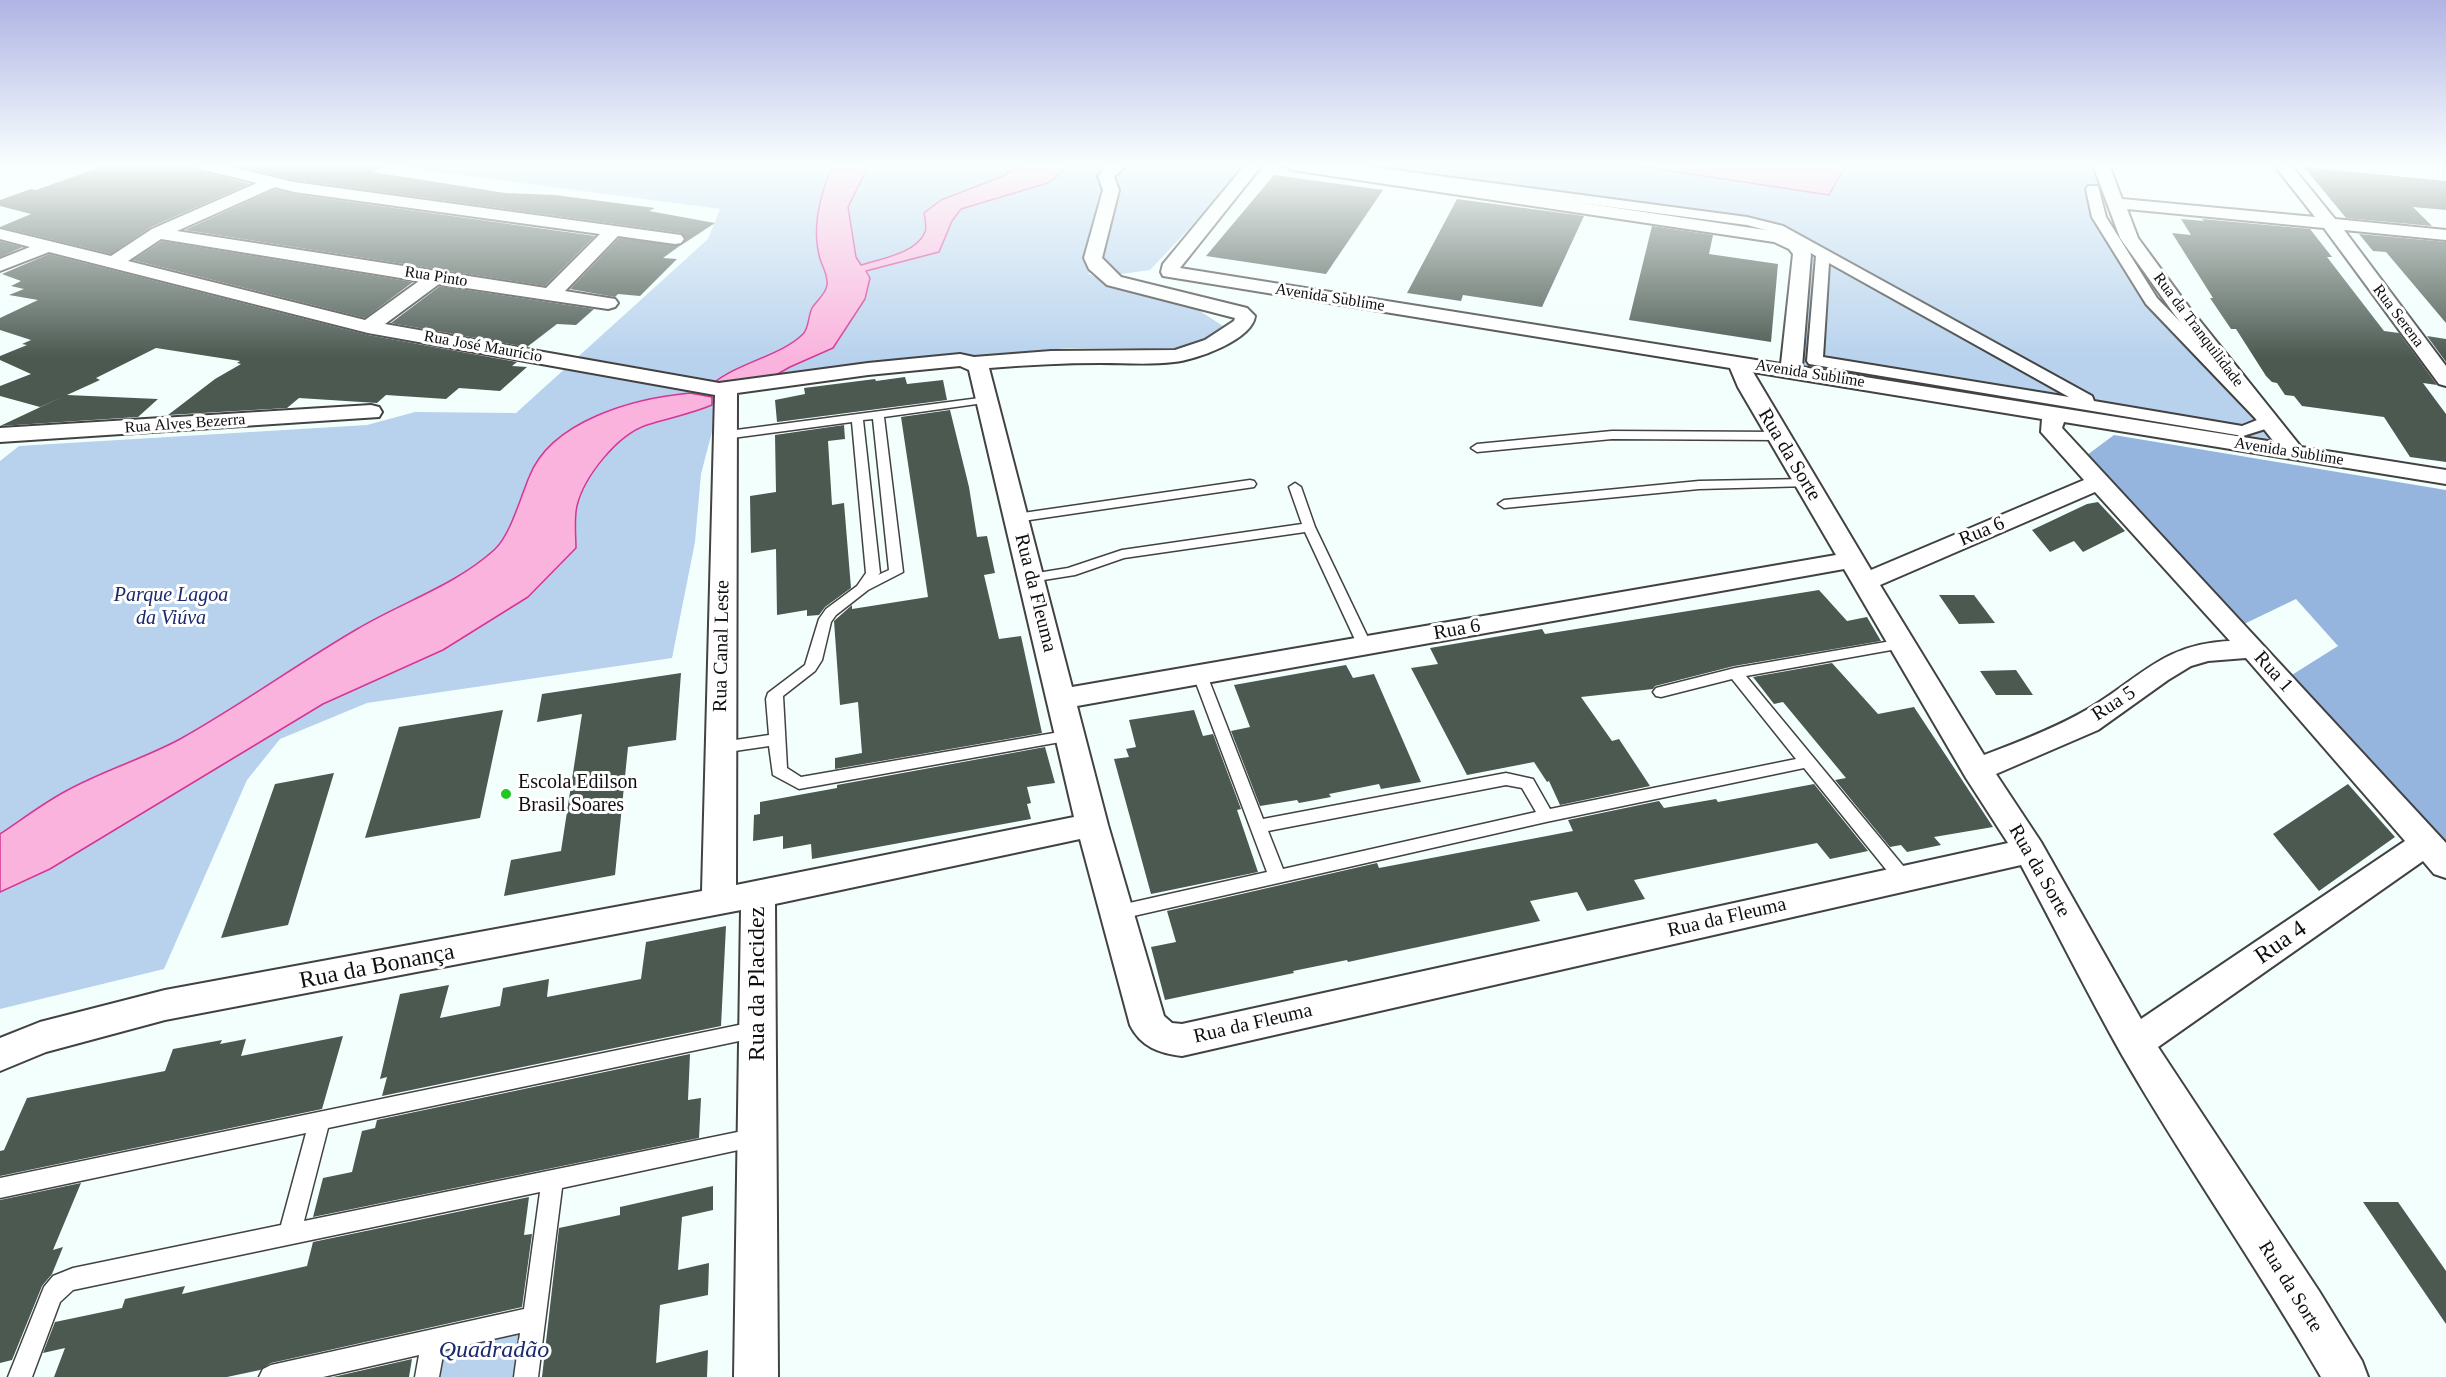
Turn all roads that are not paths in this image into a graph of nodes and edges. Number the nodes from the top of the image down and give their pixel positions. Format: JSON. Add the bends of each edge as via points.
{"nodes":[{"id":1,"x":167,"y":229,"type":"edge"},
{"id":2,"x":600,"y":229,"type":"edge"},
{"id":3,"x":1100,"y":229,"type":"edge"},
{"id":4,"x":1202,"y":229,"type":"edge"},
{"id":5,"x":1727,"y":229,"type":"edge"},
{"id":6,"x":1779,"y":229,"type":"edge"},
{"id":7,"x":2107,"y":229,"type":"edge"},
{"id":8,"x":2125,"y":229,"type":"edge"},
{"id":9,"x":2333,"y":229,"type":"edge"},
{"id":10,"x":2385,"y":229,"type":"edge"},
{"id":11,"x":613,"y":231,"type":"junction"},
{"id":12,"x":159,"y":233,"type":"junction"},
{"id":13,"x":0,"y":234,"type":"edge"},
{"id":14,"x":2446,"y":235,"type":"edge"},
{"id":15,"x":675,"y":239,"type":"dead end"},
{"id":16,"x":48,"y":246,"type":"junction"},
{"id":17,"x":1823,"y":252,"type":"junction"},
{"id":18,"x":113,"y":263,"type":"junction"},
{"id":19,"x":0,"y":265,"type":"edge"},
{"id":20,"x":435,"y":278,"type":"junction"},
{"id":21,"x":551,"y":294,"type":"junction"},
{"id":22,"x":608,"y":303,"type":"dead end"},
{"id":23,"x":368,"y":327,"type":"junction"},
{"id":24,"x":974,"y":363,"type":"junction"},
{"id":25,"x":1738,"y":363,"type":"junction"},
{"id":26,"x":1791,"y":371,"type":"junction"},
{"id":27,"x":2446,"y":380,"type":"edge"},
{"id":28,"x":726,"y":389,"type":"junction"},
{"id":29,"x":987,"y":400,"type":"junction"},
{"id":30,"x":2100,"y":408,"type":"junction"},
{"id":31,"x":371,"y":412,"type":"dead end"},
{"id":32,"x":2055,"y":413,"type":"junction"},
{"id":33,"x":878,"y":415,"type":"junction"},
{"id":34,"x":857,"y":418,"type":"junction"},
{"id":35,"x":2269,"y":422,"type":"junction"},
{"id":36,"x":0,"y":435,"type":"edge"},
{"id":37,"x":725,"y":435,"type":"junction"},
{"id":38,"x":1778,"y":436,"type":"junction"},
{"id":39,"x":1477,"y":448,"type":"dead end"},
{"id":40,"x":2293,"y":452,"type":"junction"},
{"id":41,"x":2446,"y":477,"type":"edge"},
{"id":42,"x":1806,"y":483,"type":"junction"},
{"id":43,"x":2097,"y":483,"type":"junction"},
{"id":44,"x":1250,"y":484,"type":"dead end"},
{"id":45,"x":1295,"y":487,"type":"dead end"},
{"id":46,"x":1504,"y":504,"type":"dead end"},
{"id":47,"x":1016,"y":518,"type":"junction"},
{"id":48,"x":1309,"y":527,"type":"junction"},
{"id":49,"x":1859,"y":570,"type":"junction"},
{"id":50,"x":1031,"y":578,"type":"junction"},
{"id":51,"x":862,"y":589,"type":"junction"},
{"id":52,"x":1903,"y":644,"type":"junction"},
{"id":53,"x":1365,"y":646,"type":"junction"},
{"id":54,"x":2253,"y":649,"type":"junction"},
{"id":55,"x":1735,"y":673,"type":"junction"},
{"id":56,"x":1200,"y":675,"type":"junction"},
{"id":57,"x":1661,"y":692,"type":"dead end"},
{"id":58,"x":1062,"y":699,"type":"junction"},
{"id":59,"x":1071,"y":735,"type":"junction"},
{"id":60,"x":777,"y":739,"type":"junction"},
{"id":61,"x":721,"y":747,"type":"junction"},
{"id":62,"x":1808,"y":762,"type":"junction"},
{"id":63,"x":1977,"y":770,"type":"junction"},
{"id":64,"x":1546,"y":816,"type":"junction"},
{"id":65,"x":1092,"y":825,"type":"junction"},
{"id":66,"x":1259,"y":826,"type":"junction"},
{"id":67,"x":2030,"y":851,"type":"junction"},
{"id":68,"x":2436,"y":854,"type":"edge"},
{"id":69,"x":1277,"y":876,"type":"junction"},
{"id":70,"x":1903,"y":878,"type":"junction"},
{"id":71,"x":758,"y":894,"type":"junction"},
{"id":72,"x":719,"y":903,"type":"junction"},
{"id":73,"x":1116,"y":912,"type":"junction"},
{"id":74,"x":758,"y":1029,"type":"junction"},
{"id":75,"x":2135,"y":1043,"type":"junction"},
{"id":76,"x":0,"y":1055,"type":"edge"},
{"id":77,"x":320,"y":1121,"type":"junction"},
{"id":78,"x":757,"y":1137,"type":"junction"},
{"id":79,"x":552,"y":1180,"type":"junction"},
{"id":80,"x":0,"y":1188,"type":"edge"},
{"id":81,"x":289,"y":1234,"type":"junction"},
{"id":82,"x":534,"y":1318,"type":"junction"},
{"id":83,"x":434,"y":1340,"type":"junction"},
{"id":84,"x":20,"y":1377,"type":"edge"},
{"id":85,"x":272,"y":1377,"type":"edge"},
{"id":86,"x":428,"y":1377,"type":"edge"},
{"id":87,"x":526,"y":1377,"type":"edge"},
{"id":88,"x":756,"y":1377,"type":"edge"},
{"id":89,"x":2346,"y":1377,"type":"edge"}],
"edges":[{"from":1,"to":12,"type":"street"},
{"from":2,"to":11,"type":"street"},
{"from":3,"to":24,"type":"street","name":"Rua José Maurício","via":[[1093,258],[1114,281],[1240,312],[1245,316],[1244,323],[1208,348],[1175,356],[1051,357]]},
{"from":4,"to":25,"type":"street","name":"Avenida Sublime","via":[[1170,268],[1173,273]]},
{"from":5,"to":26,"type":"street","via":[[1779,237],[1795,245],[1802,254]]},
{"from":6,"to":17,"type":"street"},
{"from":7,"to":35,"type":"street","via":[[2151,301]]},
{"from":8,"to":35,"type":"street","name":"Rua da Tranquilidade","via":[[2181,310]]},
{"from":9,"to":27,"type":"street","name":"Rua Serena"},
{"from":10,"to":14,"type":"street"},
{"from":11,"to":15,"type":"street"},
{"from":11,"to":21,"type":"street"},
{"from":12,"to":18,"type":"street"},
{"from":12,"to":20,"type":"street","name":"Rua Pinto"},
{"from":13,"to":16,"type":"street","name":"Rua José Maurício"},
{"from":16,"to":18,"type":"street","name":"Rua José Maurício"},
{"from":16,"to":19,"type":"street"},
{"from":17,"to":30,"type":"street"},
{"from":17,"to":30,"type":"street","via":[[1815,361]]},
{"from":18,"to":23,"type":"street","name":"Rua José Maurício"},
{"from":20,"to":21,"type":"street","name":"Rua Pinto"},
{"from":20,"to":23,"type":"street"},
{"from":21,"to":22,"type":"street","name":"Rua Pinto"},
{"from":23,"to":28,"type":"street","name":"Rua José Maurício"},
{"from":24,"to":28,"type":"street","name":"Rua José Maurício","via":[[960,360],[868,369]]},
{"from":24,"to":29,"type":"street","name":"Rua da Fleuma"},
{"from":25,"to":26,"type":"street","name":"Avenida Sublime"},
{"from":25,"to":38,"type":"street","name":"Rua da Sorte"},
{"from":26,"to":32,"type":"street","name":"Avenida Sublime"},
{"from":28,"to":37,"type":"street","name":"Rua Canal Leste"},
{"from":29,"to":33,"type":"lane"},
{"from":29,"to":47,"type":"street","name":"Rua da Fleuma"},
{"from":30,"to":35,"type":"street","via":[[2242,431]]},
{"from":31,"to":36,"type":"street","name":"Rua Alves Bezerra"},
{"from":32,"to":40,"type":"street","name":"Avenida Sublime"},
{"from":32,"to":43,"type":"street","name":"Rua 1","via":[[2052,432]]},
{"from":33,"to":34,"type":"lane"},
{"from":33,"to":51,"type":"lane","via":[[896,572]]},
{"from":34,"to":37,"type":"lane"},
{"from":34,"to":51,"type":"lane","via":[[873,573]]},
{"from":35,"to":40,"type":"street","name":"Rua da Tranquilidade"},
{"from":37,"to":61,"type":"street","name":"Rua Canal Leste"},
{"from":38,"to":39,"type":"lane","via":[[1612,435]]},
{"from":38,"to":42,"type":"street","name":"Rua da Sorte"},
{"from":40,"to":41,"type":"street","name":"Avenida Sublime"},
{"from":42,"to":46,"type":"lane","via":[[1699,485]]},
{"from":42,"to":49,"type":"street","name":"Rua da Sorte"},
{"from":43,"to":49,"type":"street","name":"Rua 6"},
{"from":43,"to":54,"type":"street","name":"Rua 1"},
{"from":44,"to":47,"type":"lane"},
{"from":45,"to":48,"type":"lane"},
{"from":47,"to":50,"type":"street","name":"Rua da Fleuma"},
{"from":48,"to":50,"type":"lane","via":[[1122,554],[1070,572]]},
{"from":48,"to":53,"type":"lane"},
{"from":49,"to":52,"type":"street","name":"Rua da Sorte"},
{"from":49,"to":53,"type":"street","name":"Rua 6"},
{"from":50,"to":58,"type":"street","name":"Rua da Fleuma"},
{"from":51,"to":60,"type":"lane","via":[[824,622],[810,668],[776,693]]},
{"from":52,"to":55,"type":"lane"},
{"from":52,"to":63,"type":"street","name":"Rua da Sorte"},
{"from":53,"to":56,"type":"street","name":"Rua 6"},
{"from":54,"to":63,"type":"street","name":"Rua 5","via":[[2193,655],[2060,736]]},
{"from":54,"to":68,"type":"street","name":"Rua 1"},
{"from":55,"to":57,"type":"lane"},
{"from":55,"to":62,"type":"lane"},
{"from":56,"to":58,"type":"street","name":"Rua 6"},
{"from":56,"to":66,"type":"lane"},
{"from":58,"to":59,"type":"street","name":"Rua da Fleuma"},
{"from":59,"to":60,"type":"lane","via":[[800,783],[779,771]]},
{"from":59,"to":65,"type":"street","name":"Rua da Fleuma"},
{"from":60,"to":61,"type":"lane"},
{"from":61,"to":72,"type":"street","name":"Rua Canal Leste"},
{"from":62,"to":64,"type":"lane"},
{"from":62,"to":70,"type":"lane"},
{"from":63,"to":67,"type":"street","name":"Rua da Sorte"},
{"from":64,"to":66,"type":"lane","via":[[1527,783],[1506,778]]},
{"from":64,"to":69,"type":"lane"},
{"from":65,"to":71,"type":"street","name":"Rua da Placidez"},
{"from":65,"to":73,"type":"street","name":"Rua da Fleuma"},
{"from":66,"to":69,"type":"lane"},
{"from":67,"to":70,"type":"street","name":"Rua da Fleuma"},
{"from":67,"to":75,"type":"street","name":"Rua da Sorte"},
{"from":68,"to":75,"type":"street","name":"Rua 4"},
{"from":69,"to":73,"type":"lane"},
{"from":70,"to":73,"type":"street","name":"Rua da Fleuma","via":[[1182,1040],[1164,1038],[1148,1025]]},
{"from":71,"to":72,"type":"street","name":"Rua da Bonança"},
{"from":71,"to":74,"type":"street","name":"Rua da Placidez"},
{"from":72,"to":76,"type":"street","name":"Rua da Bonança","via":[[165,1005],[40,1038]]},
{"from":74,"to":77,"type":"lane"},
{"from":74,"to":78,"type":"street","name":"Rua da Placidez"},
{"from":75,"to":89,"type":"street","name":"Rua da Sorte"},
{"from":77,"to":80,"type":"lane"},
{"from":77,"to":81,"type":"lane"},
{"from":78,"to":79,"type":"lane"},
{"from":78,"to":88,"type":"street","name":"Rua da Placidez"},
{"from":79,"to":81,"type":"lane"},
{"from":79,"to":82,"type":"lane"},
{"from":81,"to":84,"type":"lane","via":[[61,1284],[52,1295]]},
{"from":82,"to":83,"type":"lane"},
{"from":82,"to":87,"type":"lane"},
{"from":83,"to":85,"type":"lane"},
{"from":83,"to":86,"type":"lane"}]}
